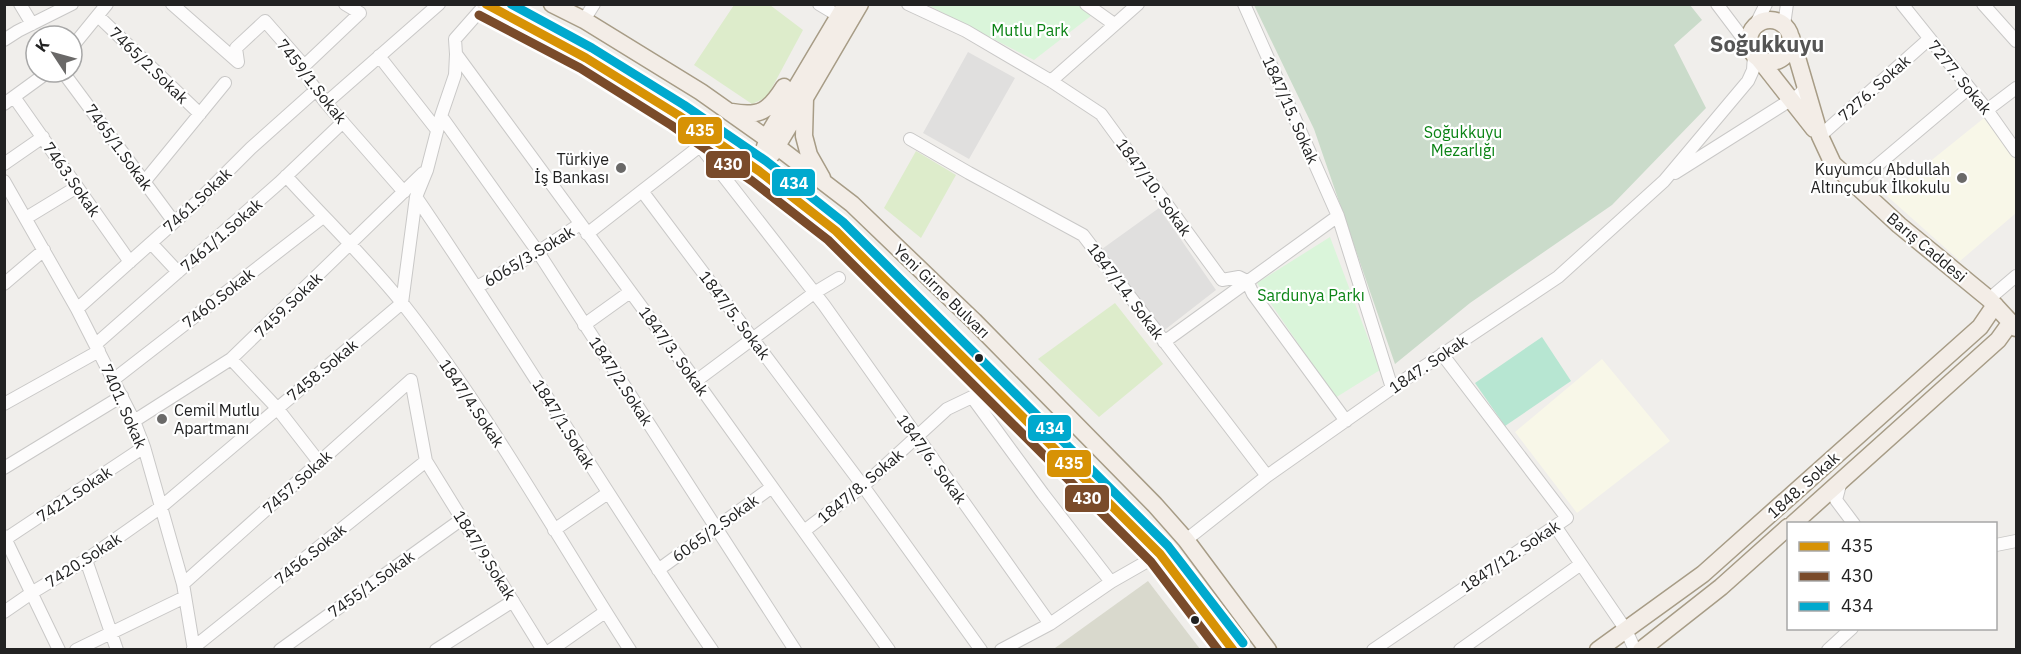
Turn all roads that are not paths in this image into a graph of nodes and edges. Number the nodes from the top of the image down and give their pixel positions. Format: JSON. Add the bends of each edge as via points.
{"nodes":[{"id":1,"x":20,"y":4,"type":"edge"},
{"id":2,"x":72,"y":4,"type":"edge"},
{"id":3,"x":107,"y":4,"type":"edge"},
{"id":4,"x":172,"y":4,"type":"edge"},
{"id":5,"x":345,"y":4,"type":"edge"},
{"id":6,"x":439,"y":4,"type":"edge"},
{"id":7,"x":485,"y":4,"type":"edge"},
{"id":8,"x":552,"y":4,"type":"edge"},
{"id":9,"x":594,"y":4,"type":"edge"},
{"id":10,"x":819,"y":4,"type":"edge"},
{"id":11,"x":860,"y":4,"type":"edge"},
{"id":12,"x":908,"y":4,"type":"edge"},
{"id":13,"x":1086,"y":4,"type":"edge"},
{"id":14,"x":1138,"y":4,"type":"edge"},
{"id":15,"x":1244,"y":4,"type":"edge"},
{"id":16,"x":1717,"y":4,"type":"edge"},
{"id":17,"x":1767,"y":4,"type":"edge"},
{"id":18,"x":1787,"y":4,"type":"edge"},
{"id":19,"x":1902,"y":4,"type":"edge"},
{"id":20,"x":1983,"y":4,"type":"edge"},
{"id":21,"x":842,"y":10,"type":"edge"},
{"id":22,"x":98,"y":16,"type":"junction"},
{"id":23,"x":584,"y":20,"type":"junction"},
{"id":24,"x":32,"y":24,"type":"joint"},
{"id":25,"x":1114,"y":24,"type":"junction"},
{"id":26,"x":24,"y":29,"type":"edge"},
{"id":27,"x":1753,"y":30,"type":"junction"},
{"id":28,"x":1788,"y":31,"type":"junction"},
{"id":29,"x":84,"y":32,"type":"edge"},
{"id":30,"x":1929,"y":39,"type":"junction"},
{"id":31,"x":4,"y":40,"type":"edge"},
{"id":32,"x":2016,"y":41,"type":"edge"},
{"id":33,"x":456,"y":54,"type":"junction"},
{"id":34,"x":1755,"y":54,"type":"junction"},
{"id":35,"x":379,"y":56,"type":"junction"},
{"id":36,"x":813,"y":57,"type":"junction"},
{"id":37,"x":303,"y":67,"type":"junction"},
{"id":38,"x":1051,"y":81,"type":"junction"},
{"id":39,"x":225,"y":83,"type":"dead end"},
{"id":40,"x":31,"y":84,"type":"edge"},
{"id":41,"x":72,"y":84,"type":"edge"},
{"id":42,"x":1806,"y":87,"type":"junction"},
{"id":43,"x":1970,"y":88,"type":"junction"},
{"id":44,"x":2016,"y":88,"type":"edge"},
{"id":45,"x":316,"y":90,"type":"junction"},
{"id":46,"x":805,"y":98,"type":"junction"},
{"id":47,"x":1790,"y":98,"type":"junction"},
{"id":48,"x":9,"y":100,"type":"edge"},
{"id":49,"x":326,"y":103,"type":"junction"},
{"id":50,"x":1987,"y":110,"type":"junction"},
{"id":51,"x":729,"y":112,"type":"junction"},
{"id":52,"x":200,"y":114,"type":"junction"},
{"id":53,"x":441,"y":116,"type":"junction"},
{"id":54,"x":344,"y":122,"type":"junction"},
{"id":55,"x":437,"y":130,"type":"junction"},
{"id":56,"x":1820,"y":136,"type":"junction"},
{"id":57,"x":43,"y":137,"type":"junction"},
{"id":58,"x":910,"y":139,"type":"dead end"},
{"id":59,"x":772,"y":142,"type":"junction"},
{"id":60,"x":2016,"y":151,"type":"edge"},
{"id":61,"x":4,"y":165,"type":"edge"},
{"id":62,"x":759,"y":171,"type":"junction"},
{"id":63,"x":286,"y":176,"type":"junction"},
{"id":64,"x":4,"y":181,"type":"edge"},
{"id":65,"x":1664,"y":181,"type":"junction"},
{"id":66,"x":144,"y":182,"type":"junction"},
{"id":67,"x":1854,"y":185,"type":"junction"},
{"id":68,"x":827,"y":186,"type":"junction"},
{"id":69,"x":77,"y":187,"type":"junction"},
{"id":70,"x":642,"y":191,"type":"junction"},
{"id":71,"x":410,"y":194,"type":"junction"},
{"id":72,"x":9,"y":201,"type":"edge"},
{"id":73,"x":1338,"y":216,"type":"junction"},
{"id":74,"x":323,"y":217,"type":"junction"},
{"id":75,"x":26,"y":218,"type":"junction"},
{"id":76,"x":174,"y":222,"type":"junction"},
{"id":77,"x":583,"y":229,"type":"junction"},
{"id":78,"x":151,"y":243,"type":"junction"},
{"id":79,"x":351,"y":244,"type":"junction"},
{"id":80,"x":44,"y":250,"type":"junction"},
{"id":81,"x":538,"y":252,"type":"junction"},
{"id":82,"x":130,"y":262,"type":"junction"},
{"id":83,"x":178,"y":272,"type":"junction"},
{"id":84,"x":2016,"y":276,"type":"edge"},
{"id":85,"x":839,"y":278,"type":"dead end"},
{"id":86,"x":1247,"y":280,"type":"junction"},
{"id":87,"x":4,"y":284,"type":"edge"},
{"id":88,"x":477,"y":287,"type":"junction"},
{"id":89,"x":630,"y":292,"type":"junction"},
{"id":90,"x":814,"y":293,"type":"junction"},
{"id":91,"x":1992,"y":302,"type":"junction"},
{"id":92,"x":402,"y":303,"type":"junction"},
{"id":93,"x":77,"y":309,"type":"junction"},
{"id":94,"x":584,"y":325,"type":"junction"},
{"id":95,"x":2014,"y":325,"type":"edge"},
{"id":96,"x":754,"y":340,"type":"junction"},
{"id":97,"x":1164,"y":342,"type":"junction"},
{"id":98,"x":98,"y":348,"type":"junction"},
{"id":99,"x":1442,"y":354,"type":"junction"},
{"id":100,"x":231,"y":359,"type":"junction"},
{"id":101,"x":113,"y":380,"type":"junction"},
{"id":102,"x":696,"y":381,"type":"junction"},
{"id":103,"x":1392,"y":388,"type":"junction"},
{"id":104,"x":122,"y":396,"type":"junction"},
{"id":105,"x":4,"y":404,"type":"edge"},
{"id":106,"x":277,"y":408,"type":"junction"},
{"id":107,"x":134,"y":421,"type":"junction"},
{"id":108,"x":1346,"y":421,"type":"junction"},
{"id":109,"x":917,"y":438,"type":"junction"},
{"id":110,"x":144,"y":447,"type":"junction"},
{"id":111,"x":426,"y":460,"type":"junction"},
{"id":112,"x":319,"y":462,"type":"junction"},
{"id":113,"x":4,"y":468,"type":"edge"},
{"id":114,"x":1267,"y":476,"type":"junction"},
{"id":115,"x":1840,"y":481,"type":"junction"},
{"id":116,"x":863,"y":486,"type":"junction"},
{"id":117,"x":772,"y":487,"type":"junction"},
{"id":118,"x":608,"y":493,"type":"junction"},
{"id":119,"x":161,"y":507,"type":"junction"},
{"id":120,"x":462,"y":519,"type":"junction"},
{"id":121,"x":1795,"y":522,"type":"edge"},
{"id":122,"x":1852,"y":522,"type":"edge"},
{"id":123,"x":716,"y":526,"type":"junction"},
{"id":124,"x":1555,"y":526,"type":"junction"},
{"id":125,"x":1787,"y":528,"type":"edge"},
{"id":126,"x":554,"y":530,"type":"junction"},
{"id":127,"x":804,"y":531,"type":"junction"},
{"id":128,"x":5,"y":538,"type":"edge"},
{"id":129,"x":1186,"y":540,"type":"junction"},
{"id":130,"x":2016,"y":541,"type":"edge"},
{"id":131,"x":1997,"y":545,"type":"edge"},
{"id":132,"x":1160,"y":554,"type":"junction"},
{"id":133,"x":86,"y":560,"type":"junction"},
{"id":134,"x":1581,"y":564,"type":"junction"},
{"id":135,"x":658,"y":570,"type":"junction"},
{"id":136,"x":1111,"y":582,"type":"junction"},
{"id":137,"x":184,"y":591,"type":"junction"},
{"id":138,"x":33,"y":592,"type":"junction"},
{"id":139,"x":513,"y":601,"type":"junction"},
{"id":140,"x":4,"y":612,"type":"edge"},
{"id":141,"x":605,"y":612,"type":"junction"},
{"id":142,"x":1050,"y":624,"type":"junction"},
{"id":143,"x":1626,"y":630,"type":"junction"},
{"id":144,"x":1850,"y":630,"type":"edge"},
{"id":145,"x":110,"y":633,"type":"junction"},
{"id":146,"x":194,"y":649,"type":"edge"},
{"id":147,"x":59,"y":650,"type":"edge"},
{"id":148,"x":76,"y":650,"type":"edge"},
{"id":149,"x":117,"y":650,"type":"edge"},
{"id":150,"x":280,"y":650,"type":"edge"},
{"id":151,"x":435,"y":650,"type":"edge"},
{"id":152,"x":543,"y":650,"type":"edge"},
{"id":153,"x":551,"y":650,"type":"edge"},
{"id":154,"x":630,"y":650,"type":"edge"},
{"id":155,"x":712,"y":650,"type":"edge"},
{"id":156,"x":795,"y":650,"type":"edge"},
{"id":157,"x":889,"y":650,"type":"edge"},
{"id":158,"x":981,"y":650,"type":"edge"},
{"id":159,"x":1001,"y":650,"type":"edge"},
{"id":160,"x":1233,"y":650,"type":"edge"},
{"id":161,"x":1268,"y":650,"type":"edge"},
{"id":162,"x":1373,"y":650,"type":"edge"},
{"id":163,"x":1460,"y":650,"type":"edge"},
{"id":164,"x":1598,"y":650,"type":"edge"},
{"id":165,"x":1635,"y":650,"type":"edge"},
{"id":166,"x":1641,"y":650,"type":"edge"},
{"id":167,"x":1828,"y":650,"type":"edge"}],
"edges":[{"from":1,"to":24,"type":"street"},
{"from":2,"to":24,"type":"street"},
{"from":3,"to":22,"type":"street"},
{"from":4,"to":37,"type":"street","name":"7459/1.Sokak","via":[[238,62],[236,48],[265,21]]},
{"from":5,"to":37,"type":"street","via":[[360,13]]},
{"from":6,"to":35,"type":"street"},
{"from":7,"to":33,"type":"street","name":"7459.Sokak","via":[[455,39]]},
{"from":7,"to":62,"type":"main road","name":"Yeni Girne Bulvarı","via":[[586,58]]},
{"from":8,"to":23,"type":"main road","name":"Yeni Girne Bulvarı"},
{"from":9,"to":23,"type":"street"},
{"from":10,"to":21,"type":"street"},
{"from":11,"to":46,"type":"main road"},
{"from":12,"to":38,"type":"street","name":"1847/10. Sokak","via":[[966,31]]},
{"from":13,"to":25,"type":"street"},
{"from":14,"to":25,"type":"street"},
{"from":15,"to":73,"type":"street","name":"1847/15. Sokak"},
{"from":16,"to":34,"type":"street"},
{"from":17,"to":27,"type":"street"},
{"from":18,"to":28,"type":"street"},
{"from":19,"to":30,"type":"street","name":"7277. Sokak"},
{"from":20,"to":32,"type":"street"},
{"from":21,"to":36,"type":"main road"},
{"from":22,"to":29,"type":"street"},
{"from":22,"to":52,"type":"street","name":"7465/2.Sokak"},
{"from":23,"to":51,"type":"main road","name":"Yeni Girne Bulvarı"},
{"from":25,"to":38,"type":"street"},
{"from":26,"to":31,"type":"street"},
{"from":27,"to":28,"type":"main road","via":[[1763,21],[1771,20]]},
{"from":27,"to":34,"type":"main road","via":[[1750,36]]},
{"from":28,"to":34,"type":"main road","via":[[1791,44],[1784,57],[1772,62]]},
{"from":28,"to":42,"type":"main road"},
{"from":30,"to":43,"type":"street","name":"7277. Sokak"},
{"from":30,"to":56,"type":"street","name":"7276. Sokak"},
{"from":33,"to":53,"type":"street","name":"7459.Sokak","via":[[455,75]]},
{"from":33,"to":77,"type":"street","name":"1847/3. Sokak"},
{"from":34,"to":47,"type":"main road"},
{"from":34,"to":65,"type":"street","name":"1847. Sokak","via":[[1748,81]]},
{"from":35,"to":49,"type":"street"},
{"from":35,"to":55,"type":"street"},
{"from":36,"to":51,"type":"main road","via":[[799,65],[764,111]]},
{"from":36,"to":59,"type":"main road"},
{"from":37,"to":45,"type":"street","name":"7459/1.Sokak"},
{"from":38,"to":86,"type":"street","name":"1847/10. Sokak","via":[[1101,114],[1222,280]]},
{"from":39,"to":52,"type":"street"},
{"from":40,"to":48,"type":"street"},
{"from":41,"to":66,"type":"street","name":"7465/1.Sokak"},
{"from":42,"to":47,"type":"street","name":"1847. Sokak"},
{"from":42,"to":56,"type":"main road"},
{"from":43,"to":50,"type":"street","name":"7277. Sokak"},
{"from":43,"to":67,"type":"street"},
{"from":44,"to":50,"type":"street"},
{"from":45,"to":49,"type":"street","name":"7459/1.Sokak"},
{"from":45,"to":76,"type":"street","name":"7461.Sokak"},
{"from":46,"to":59,"type":"main road"},
{"from":46,"to":68,"type":"main road","via":[[804,136],[809,155]]},
{"from":47,"to":56,"type":"main road"},
{"from":47,"to":65,"type":"street","name":"1847. Sokak"},
{"from":48,"to":57,"type":"street","name":"7463.Sokak"},
{"from":49,"to":54,"type":"street","name":"7459/1.Sokak"},
{"from":50,"to":60,"type":"street","name":"7277. Sokak"},
{"from":51,"to":59,"type":"main road","name":"Yeni Girne Bulvarı"},
{"from":52,"to":66,"type":"street"},
{"from":53,"to":55,"type":"street","name":"7459.Sokak"},
{"from":53,"to":81,"type":"street","name":"1847/2.Sokak"},
{"from":54,"to":63,"type":"street","name":"7461/1.Sokak"},
{"from":54,"to":71,"type":"street","name":"7459/1.Sokak"},
{"from":55,"to":71,"type":"street","name":"7459.Sokak","via":[[427,170]]},
{"from":56,"to":67,"type":"main road","name":"Barış Caddesi","via":[[1833,164]]},
{"from":57,"to":61,"type":"street"},
{"from":57,"to":69,"type":"street","name":"7463.Sokak"},
{"from":58,"to":97,"type":"street","name":"1847/14. Sokak","via":[[1083,235]]},
{"from":59,"to":62,"type":"main road"},
{"from":59,"to":68,"type":"main road","name":"Yeni Girne Bulvarı"},
{"from":62,"to":132,"type":"main road","name":"Yeni Girne Bulvarı","via":[[836,231]]},
{"from":63,"to":74,"type":"street","name":"1847/4.Sokak"},
{"from":63,"to":83,"type":"street","name":"7461/1.Sokak"},
{"from":64,"to":72,"type":"street","name":"7401. Sokak"},
{"from":65,"to":99,"type":"street","name":"1847. Sokak","via":[[1558,277]]},
{"from":66,"to":76,"type":"street","name":"7465/1.Sokak"},
{"from":67,"to":91,"type":"main road","name":"Barış Caddesi"},
{"from":68,"to":129,"type":"main road","name":"Yeni Girne Bulvarı","via":[[852,204],[974,321]]},
{"from":69,"to":75,"type":"street"},
{"from":69,"to":82,"type":"street","name":"7463.Sokak"},
{"from":70,"to":77,"type":"street","name":"6065/3.Sokak"},
{"from":70,"to":90,"type":"street","via":[[700,146]]},
{"from":70,"to":96,"type":"street","name":"1847/5. Sokak"},
{"from":71,"to":79,"type":"street","name":"7459.Sokak"},
{"from":71,"to":88,"type":"street","name":"1847/1.Sokak"},
{"from":71,"to":92,"type":"street"},
{"from":72,"to":75,"type":"street","name":"7401. Sokak"},
{"from":73,"to":86,"type":"street"},
{"from":73,"to":103,"type":"street","name":"1847/15. Sokak"},
{"from":74,"to":79,"type":"street","name":"1847/4.Sokak"},
{"from":74,"to":101,"type":"street","name":"7460.Sokak"},
{"from":75,"to":80,"type":"street","name":"7401. Sokak"},
{"from":76,"to":78,"type":"street","name":"7461.Sokak"},
{"from":77,"to":81,"type":"street","name":"6065/3.Sokak"},
{"from":77,"to":89,"type":"street","name":"1847/3. Sokak"},
{"from":78,"to":82,"type":"street","name":"7461.Sokak"},
{"from":78,"to":83,"type":"street"},
{"from":79,"to":92,"type":"street","name":"1847/4.Sokak"},
{"from":79,"to":100,"type":"street","name":"7459.Sokak"},
{"from":80,"to":87,"type":"street"},
{"from":80,"to":93,"type":"street","name":"7401. Sokak"},
{"from":81,"to":88,"type":"street","name":"6065/3.Sokak"},
{"from":81,"to":94,"type":"street","name":"1847/2.Sokak"},
{"from":82,"to":93,"type":"street","name":"7461.Sokak"},
{"from":83,"to":98,"type":"street","name":"7461/1.Sokak"},
{"from":84,"to":91,"type":"street"},
{"from":85,"to":90,"type":"street"},
{"from":86,"to":97,"type":"street"},
{"from":86,"to":108,"type":"street","via":[[1253,294]]},
{"from":88,"to":118,"type":"street","name":"1847/1.Sokak"},
{"from":89,"to":94,"type":"street"},
{"from":89,"to":102,"type":"street","name":"1847/3. Sokak"},
{"from":90,"to":96,"type":"street"},
{"from":90,"to":109,"type":"street","name":"1847/6. Sokak"},
{"from":91,"to":95,"type":"main road","name":"Barış Caddesi"},
{"from":91,"to":143,"type":"main road","name":"1848. Sokak","via":[[1980,327],[1703,574]]},
{"from":92,"to":106,"type":"street","name":"7458.Sokak"},
{"from":92,"to":126,"type":"street","name":"1847/4.Sokak","via":[[462,385]]},
{"from":93,"to":98,"type":"street","name":"7401. Sokak"},
{"from":94,"to":123,"type":"street","name":"1847/2.Sokak"},
{"from":95,"to":115,"type":"main road","name":"1848. Sokak"},
{"from":96,"to":102,"type":"street"},
{"from":96,"to":116,"type":"street","name":"1847/5. Sokak"},
{"from":97,"to":114,"type":"street","name":"1847/14. Sokak"},
{"from":98,"to":101,"type":"street","name":"7401. Sokak"},
{"from":98,"to":105,"type":"street","name":"7461/1.Sokak"},
{"from":99,"to":103,"type":"street","name":"1847. Sokak"},
{"from":99,"to":124,"type":"street","name":"1847/12. Sokak","via":[[1567,518]]},
{"from":100,"to":106,"type":"street"},
{"from":100,"to":107,"type":"street","name":"7459.Sokak"},
{"from":101,"to":104,"type":"street","name":"7401. Sokak"},
{"from":102,"to":117,"type":"street","name":"1847/3. Sokak"},
{"from":103,"to":108,"type":"street","name":"1847. Sokak"},
{"from":104,"to":107,"type":"street","name":"7401. Sokak"},
{"from":104,"to":113,"type":"street"},
{"from":106,"to":112,"type":"street"},
{"from":106,"to":119,"type":"street","name":"7458.Sokak"},
{"from":107,"to":110,"type":"street","name":"7401. Sokak"},
{"from":108,"to":114,"type":"street","name":"1847. Sokak"},
{"from":109,"to":116,"type":"street","name":"1847/8. Sokak"},
{"from":109,"to":136,"type":"street","name":"1847/8. Sokak","via":[[947,410],[972,397]]},
{"from":109,"to":142,"type":"street","name":"1847/6. Sokak"},
{"from":110,"to":119,"type":"street","name":"7401. Sokak"},
{"from":110,"to":128,"type":"street","name":"7421.Sokak"},
{"from":111,"to":112,"type":"street","name":"7457.Sokak","via":[[411,380]]},
{"from":111,"to":120,"type":"street","name":"1847/9.Sokak"},
{"from":111,"to":146,"type":"street","name":"7456.Sokak"},
{"from":112,"to":137,"type":"street","name":"7457.Sokak"},
{"from":114,"to":129,"type":"street","name":"1847. Sokak"},
{"from":115,"to":121,"type":"main road","name":"1848. Sokak"},
{"from":115,"to":122,"type":"street","via":[[1836,500]]},
{"from":116,"to":127,"type":"street","name":"1847/8. Sokak"},
{"from":116,"to":158,"type":"street","name":"1847/5. Sokak"},
{"from":117,"to":123,"type":"street","name":"6065/2.Sokak"},
{"from":117,"to":127,"type":"street","name":"1847/3. Sokak"},
{"from":118,"to":126,"type":"street"},
{"from":118,"to":135,"type":"street","name":"1847/1.Sokak"},
{"from":119,"to":133,"type":"street","name":"7420.Sokak"},
{"from":119,"to":137,"type":"street","name":"7401. Sokak"},
{"from":120,"to":139,"type":"street","name":"1847/9.Sokak"},
{"from":120,"to":150,"type":"street","name":"7455/1.Sokak"},
{"from":123,"to":135,"type":"street","name":"6065/2.Sokak"},
{"from":123,"to":156,"type":"street","name":"1847/2.Sokak"},
{"from":124,"to":134,"type":"street"},
{"from":124,"to":162,"type":"street","name":"1847/12. Sokak"},
{"from":125,"to":166,"type":"main road","name":"1848. Sokak"},
{"from":126,"to":141,"type":"street","name":"1847/4.Sokak"},
{"from":127,"to":157,"type":"street","name":"1847/3. Sokak"},
{"from":128,"to":138,"type":"street"},
{"from":129,"to":161,"type":"main road","name":"Yeni Girne Bulvarı"},
{"from":130,"to":131,"type":"street"},
{"from":132,"to":136,"type":"street"},
{"from":132,"to":160,"type":"main road","name":"Yeni Girne Bulvarı"},
{"from":133,"to":138,"type":"street","name":"7420.Sokak"},
{"from":133,"to":145,"type":"street"},
{"from":134,"to":143,"type":"street"},
{"from":134,"to":163,"type":"street"},
{"from":135,"to":155,"type":"street","name":"1847/1.Sokak"},
{"from":136,"to":142,"type":"street"},
{"from":137,"to":145,"type":"street","name":"7457.Sokak"},
{"from":137,"to":146,"type":"street","name":"7401. Sokak"},
{"from":138,"to":140,"type":"street","name":"7420.Sokak"},
{"from":138,"to":147,"type":"street"},
{"from":139,"to":151,"type":"street"},
{"from":139,"to":152,"type":"street","name":"1847/9.Sokak"},
{"from":141,"to":153,"type":"street"},
{"from":141,"to":154,"type":"street","name":"1847/4.Sokak"},
{"from":142,"to":159,"type":"street"},
{"from":143,"to":164,"type":"main road","name":"1848. Sokak"},
{"from":143,"to":165,"type":"street"},
{"from":144,"to":167,"type":"street"},
{"from":145,"to":148,"type":"street","name":"7457.Sokak"},
{"from":145,"to":149,"type":"street"}]}
